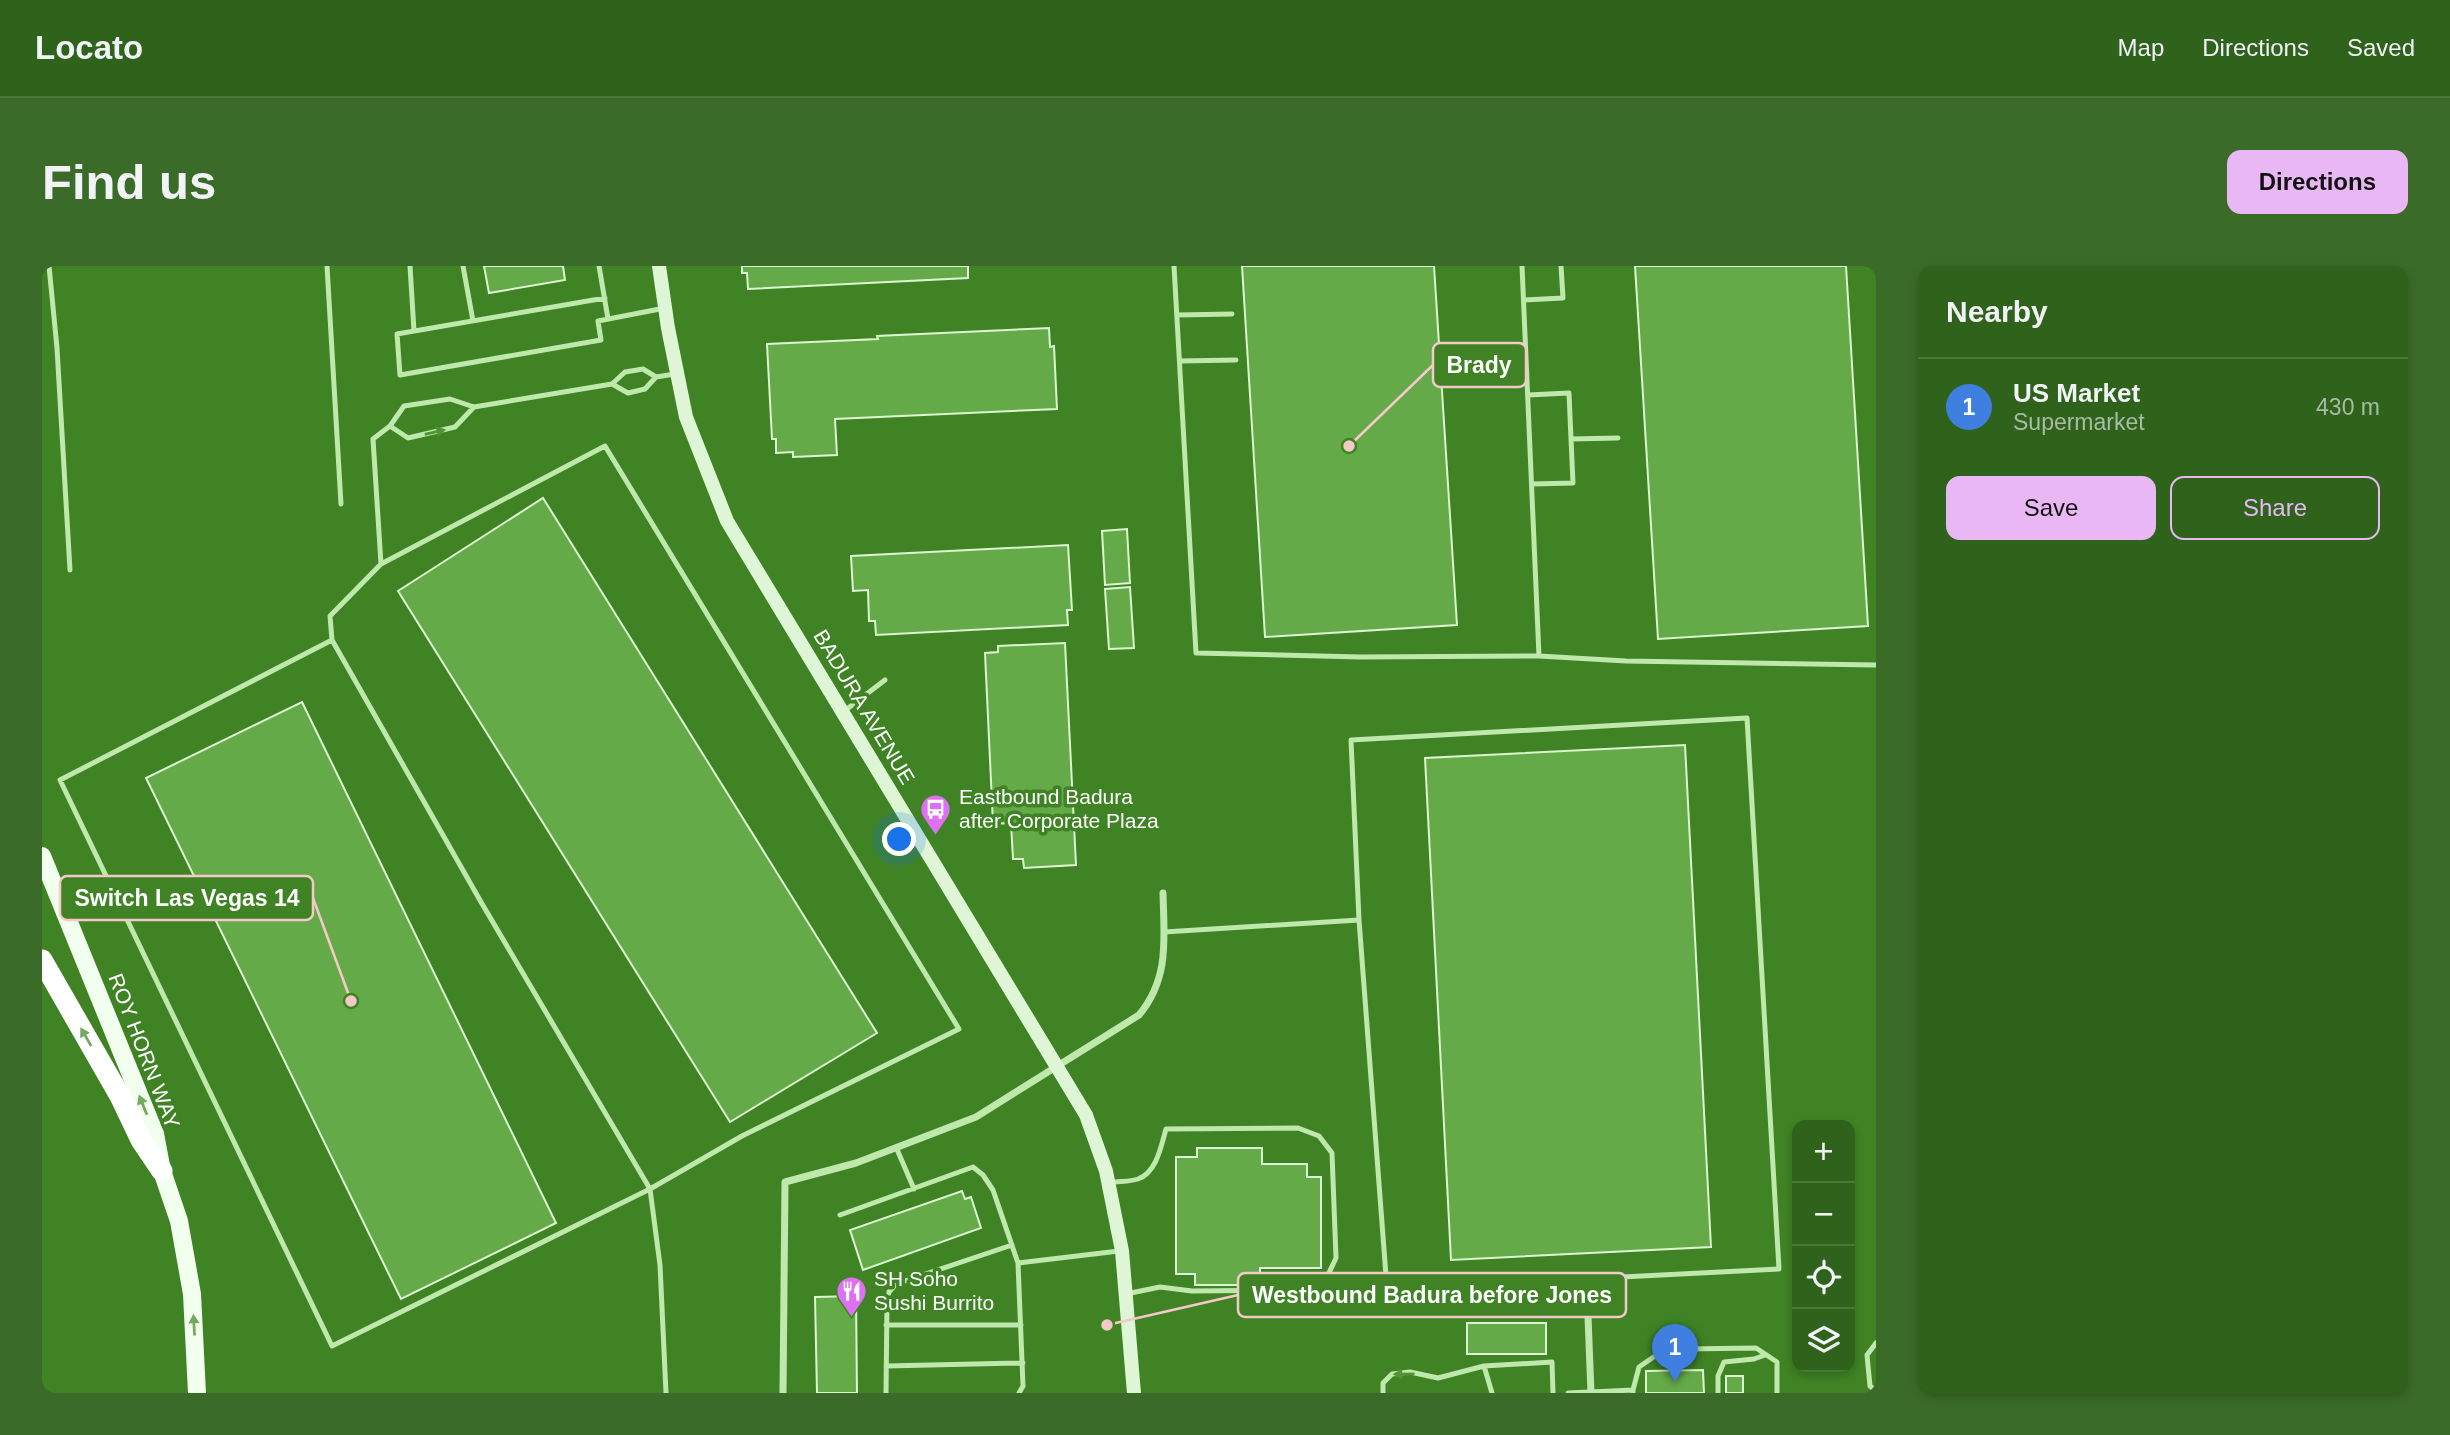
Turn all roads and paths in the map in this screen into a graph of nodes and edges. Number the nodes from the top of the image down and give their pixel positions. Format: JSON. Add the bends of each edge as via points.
{"nodes":[{"id":1,"x":48,"y":266,"type":"edge"},
{"id":2,"x":327,"y":266,"type":"edge"},
{"id":3,"x":410,"y":266,"type":"edge"},
{"id":4,"x":463,"y":266,"type":"edge"},
{"id":5,"x":599,"y":266,"type":"edge"},
{"id":6,"x":659,"y":266,"type":"edge"},
{"id":7,"x":1174,"y":266,"type":"edge"},
{"id":8,"x":1522,"y":266,"type":"edge"},
{"id":9,"x":1561,"y":266,"type":"edge"},
{"id":10,"x":605,"y":298,"type":"junction"},
{"id":11,"x":1524,"y":300,"type":"junction"},
{"id":12,"x":665,"y":308,"type":"junction"},
{"id":13,"x":1232,"y":314,"type":"dead end"},
{"id":14,"x":1177,"y":315,"type":"junction"},
{"id":15,"x":608,"y":319,"type":"junction"},
{"id":16,"x":473,"y":321,"type":"junction"},
{"id":17,"x":414,"y":331,"type":"junction"},
{"id":18,"x":1236,"y":360,"type":"dead end"},
{"id":19,"x":1180,"y":361,"type":"junction"},
{"id":20,"x":678,"y":373,"type":"junction"},
{"id":21,"x":656,"y":377,"type":"junction"},
{"id":22,"x":612,"y":384,"type":"junction"},
{"id":23,"x":1528,"y":395,"type":"junction"},
{"id":24,"x":474,"y":407,"type":"junction"},
{"id":25,"x":390,"y":426,"type":"junction"},
{"id":26,"x":1618,"y":438,"type":"dead end"},
{"id":27,"x":1571,"y":439,"type":"junction"},
{"id":28,"x":1532,"y":484,"type":"junction"},
{"id":29,"x":341,"y":504,"type":"dead end"},
{"id":30,"x":381,"y":564,"type":"junction"},
{"id":31,"x":70,"y":570,"type":"dead end"},
{"id":32,"x":332,"y":640,"type":"junction"},
{"id":33,"x":1539,"y":656,"type":"junction"},
{"id":34,"x":1876,"y":665,"type":"edge"},
{"id":35,"x":885,"y":680,"type":"dead end"},
{"id":36,"x":843,"y":712,"type":"junction"},
{"id":37,"x":42,"y":856,"type":"edge"},
{"id":38,"x":1163,"y":893,"type":"dead end"},
{"id":39,"x":1359,"y":920,"type":"junction"},
{"id":40,"x":1164,"y":932,"type":"junction"},
{"id":41,"x":42,"y":960,"type":"edge"},
{"id":42,"x":1058,"y":1066,"type":"junction"},
{"id":43,"x":896,"y":1147,"type":"junction"},
{"id":44,"x":162,"y":1171,"type":"junction"},
{"id":45,"x":1108,"y":1183,"type":"junction"},
{"id":46,"x":914,"y":1188,"type":"junction"},
{"id":47,"x":650,"y":1189,"type":"junction"},
{"id":48,"x":840,"y":1215,"type":"dead end"},
{"id":49,"x":1012,"y":1245,"type":"junction"},
{"id":50,"x":1122,"y":1251,"type":"junction"},
{"id":51,"x":1018,"y":1263,"type":"junction"},
{"id":52,"x":1587,"y":1279,"type":"junction"},
{"id":53,"x":1126,"y":1294,"type":"junction"},
{"id":54,"x":1588,"y":1317,"type":"joint"},
{"id":55,"x":886,"y":1325,"type":"junction"},
{"id":56,"x":1021,"y":1325,"type":"junction"},
{"id":57,"x":1876,"y":1343,"type":"edge"},
{"id":58,"x":1765,"y":1355,"type":"junction"},
{"id":59,"x":1023,"y":1363,"type":"junction"},
{"id":60,"x":886,"y":1366,"type":"junction"},
{"id":61,"x":1485,"y":1366,"type":"junction"},
{"id":62,"x":1876,"y":1391,"type":"edge"},
{"id":63,"x":197,"y":1392,"type":"edge"},
{"id":64,"x":1591,"y":1392,"type":"edge"},
{"id":65,"x":1633,"y":1392,"type":"edge"},
{"id":66,"x":666,"y":1393,"type":"edge"},
{"id":67,"x":783,"y":1393,"type":"edge"},
{"id":68,"x":886,"y":1393,"type":"edge"},
{"id":69,"x":1019,"y":1393,"type":"edge"},
{"id":70,"x":1134,"y":1393,"type":"edge"},
{"id":71,"x":1383,"y":1393,"type":"edge"},
{"id":72,"x":1492,"y":1393,"type":"edge"},
{"id":73,"x":1553,"y":1393,"type":"edge"},
{"id":74,"x":1568,"y":1393,"type":"edge"},
{"id":75,"x":1718,"y":1393,"type":"edge"},
{"id":76,"x":1777,"y":1393,"type":"edge"}],
"edges":[{"from":1,"to":31,"type":"lane"},
{"from":2,"to":29,"type":"lane"},
{"from":3,"to":17,"type":"lane"},
{"from":4,"to":16,"type":"lane"},
{"from":5,"to":10,"type":"lane"},
{"from":6,"to":12,"type":"main road","name":"BADURA AVENUE"},
{"from":7,"to":14,"type":"lane"},
{"from":8,"to":11,"type":"lane"},
{"from":9,"to":11,"type":"lane","via":[[1563,298]]},
{"from":10,"to":15,"type":"lane"},
{"from":10,"to":16,"type":"lane"},
{"from":11,"to":23,"type":"lane"},
{"from":12,"to":15,"type":"lane"},
{"from":12,"to":20,"type":"main road","name":"BADURA AVENUE"},
{"from":13,"to":14,"type":"lane"},
{"from":14,"to":19,"type":"lane"},
{"from":15,"to":17,"type":"lane","via":[[598,321],[601,340],[400,376],[397,334]]},
{"from":16,"to":17,"type":"lane"},
{"from":18,"to":19,"type":"lane"},
{"from":19,"to":33,"type":"lane","via":[[1196,653]]},
{"from":20,"to":21,"type":"lane"},
{"from":20,"to":36,"type":"main road","name":"BADURA AVENUE","via":[[686,417],[727,521]]},
{"from":21,"to":22,"type":"lane","via":[[643,369],[625,372]]},
{"from":21,"to":22,"type":"lane","via":[[645,389],[628,393]]},
{"from":22,"to":24,"type":"lane"},
{"from":23,"to":27,"type":"lane","via":[[1569,393]]},
{"from":23,"to":28,"type":"lane"},
{"from":24,"to":25,"type":"lane","via":[[450,399],[404,406]]},
{"from":25,"to":24,"type":"lane","one_way":true,"via":[[408,438],[456,427]]},
{"from":25,"to":30,"type":"lane","via":[[373,439]]},
{"from":26,"to":27,"type":"lane"},
{"from":27,"to":28,"type":"lane","via":[[1573,484]]},
{"from":28,"to":33,"type":"lane"},
{"from":30,"to":32,"type":"lane","via":[[330,616]]},
{"from":30,"to":47,"type":"lane","via":[[606,446],[959,1029],[742,1136]]},
{"from":32,"to":47,"type":"lane"},
{"from":32,"to":47,"type":"lane","via":[[60,780],[332,1346]]},
{"from":33,"to":34,"type":"lane"},
{"from":35,"to":36,"type":"lane"},
{"from":36,"to":42,"type":"main road","name":"BADURA AVENUE"},
{"from":44,"to":37,"type":"main road","name":"ROY HORN WAY","one_way":true,"via":[[155,1134]]},
{"from":38,"to":40,"type":"street"},
{"from":39,"to":40,"type":"lane"},
{"from":39,"to":52,"type":"lane","via":[[1387,1289]]},
{"from":39,"to":52,"type":"lane","via":[[1351,740],[1747,718],[1779,1269]]},
{"from":40,"to":42,"type":"street","via":[[1160,981],[1149,1003],[1139,1015]]},
{"from":44,"to":41,"type":"highway","one_way":true},
{"from":42,"to":43,"type":"street","via":[[975,1117]]},
{"from":42,"to":45,"type":"main road","name":"BADURA AVENUE","via":[[1086,1115]]},
{"from":43,"to":46,"type":"lane"},
{"from":43,"to":67,"type":"street","via":[[785,1182]]},
{"from":63,"to":44,"type":"main road","name":"ROY HORN WAY","one_way":true,"via":[[192,1294],[179,1221]]},
{"from":45,"to":50,"type":"main road","name":"BADURA AVENUE"},
{"from":45,"to":53,"type":"lane","via":[[1139,1178],[1149,1171],[1166,1129],[1298,1128],[1319,1136],[1332,1153],[1336,1258],[1327,1277],[1310,1290],[1160,1287]]},
{"from":46,"to":48,"type":"lane"},
{"from":46,"to":49,"type":"lane","via":[[973,1167],[993,1190]]},
{"from":47,"to":66,"type":"lane","via":[[660,1265]]},
{"from":49,"to":51,"type":"lane"},
{"from":49,"to":55,"type":"lane","via":[[896,1284],[889,1292]]},
{"from":50,"to":51,"type":"lane"},
{"from":50,"to":53,"type":"main road","name":"BADURA AVENUE"},
{"from":51,"to":56,"type":"lane"},
{"from":52,"to":54,"type":"lane"},
{"from":53,"to":70,"type":"main road","name":"BADURA AVENUE"},
{"from":54,"to":64,"type":"street"},
{"from":55,"to":56,"type":"lane"},
{"from":55,"to":60,"type":"lane"},
{"from":56,"to":59,"type":"lane"},
{"from":57,"to":62,"type":"lane","via":[[1867,1355],[1870,1386]]},
{"from":58,"to":65,"type":"lane","via":[[1756,1348],[1686,1349],[1671,1356],[1655,1356],[1639,1367]]},
{"from":58,"to":75,"type":"lane","via":[[1724,1362]]},
{"from":58,"to":76,"type":"lane","via":[[1777,1362]]},
{"from":59,"to":60,"type":"lane"},
{"from":59,"to":69,"type":"lane"},
{"from":60,"to":68,"type":"lane"},
{"from":61,"to":71,"type":"lane","one_way":true,"via":[[1438,1378],[1410,1372],[1392,1374],[1383,1383]]},
{"from":61,"to":72,"type":"lane"},
{"from":61,"to":73,"type":"lane","via":[[1552,1362]]},
{"from":64,"to":65,"type":"lane"},
{"from":64,"to":74,"type":"lane"}]}
